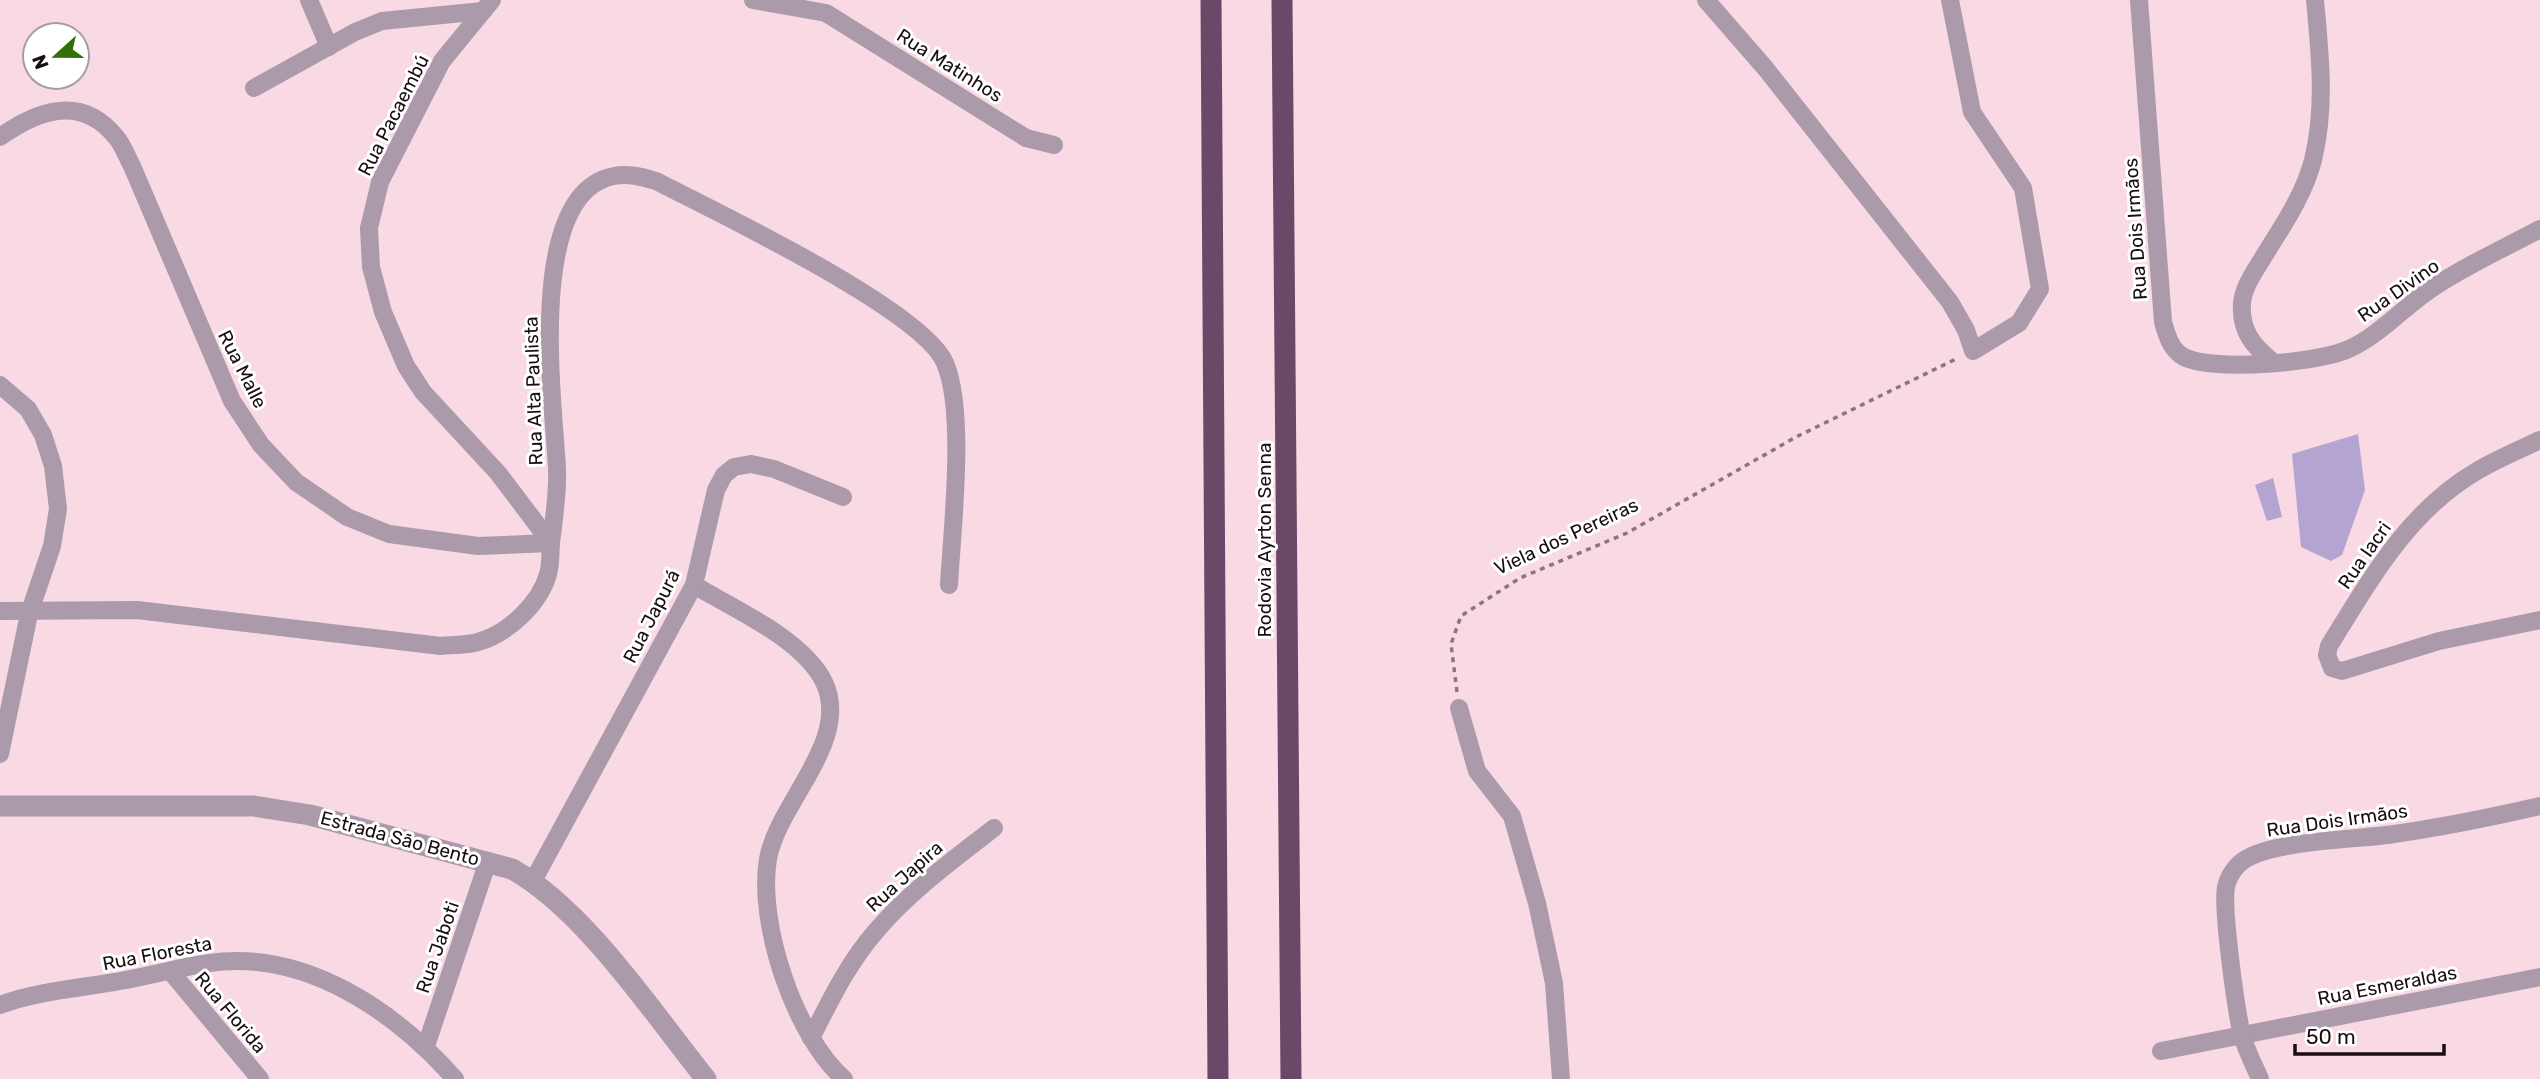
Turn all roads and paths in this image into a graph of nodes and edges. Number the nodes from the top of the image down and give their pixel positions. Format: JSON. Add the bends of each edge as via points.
{"nodes":[{"id":1,"x":309,"y":0,"type":"edge"},
{"id":2,"x":753,"y":0,"type":"edge"},
{"id":3,"x":1211,"y":0,"type":"edge"},
{"id":4,"x":1282,"y":0,"type":"edge"},
{"id":5,"x":1706,"y":0,"type":"edge"},
{"id":6,"x":1951,"y":0,"type":"edge"},
{"id":7,"x":2139,"y":0,"type":"edge"},
{"id":8,"x":2315,"y":0,"type":"edge"},
{"id":9,"x":488,"y":5,"type":"edge"},
{"id":10,"x":829,"y":7,"type":"edge"},
{"id":11,"x":329,"y":47,"type":"junction"},
{"id":12,"x":254,"y":88,"type":"dead end"},
{"id":13,"x":0,"y":137,"type":"edge"},
{"id":14,"x":1054,"y":145,"type":"dead end"},
{"id":15,"x":2540,"y":229,"type":"edge"},
{"id":16,"x":1973,"y":351,"type":"junction"},
{"id":17,"x":2273,"y":362,"type":"junction"},
{"id":18,"x":0,"y":385,"type":"edge"},
{"id":19,"x":2540,"y":440,"type":"edge"},
{"id":20,"x":843,"y":497,"type":"dead end"},
{"id":21,"x":551,"y":543,"type":"junction"},
{"id":22,"x":694,"y":585,"type":"junction"},
{"id":23,"x":949,"y":585,"type":"dead end"},
{"id":24,"x":0,"y":611,"type":"edge"},
{"id":25,"x":29,"y":614,"type":"junction"},
{"id":26,"x":2540,"y":620,"type":"edge"},
{"id":27,"x":1459,"y":708,"type":"joint"},
{"id":28,"x":0,"y":754,"type":"edge"},
{"id":29,"x":0,"y":806,"type":"edge"},
{"id":30,"x":2540,"y":806,"type":"edge"},
{"id":31,"x":994,"y":828,"type":"dead end"},
{"id":32,"x":488,"y":862,"type":"junction"},
{"id":33,"x":533,"y":881,"type":"junction"},
{"id":34,"x":171,"y":972,"type":"junction"},
{"id":35,"x":2540,"y":977,"type":"edge"},
{"id":36,"x":3,"y":1003,"type":"edge"},
{"id":37,"x":2242,"y":1034,"type":"junction"},
{"id":38,"x":811,"y":1038,"type":"junction"},
{"id":39,"x":426,"y":1046,"type":"junction"},
{"id":40,"x":2161,"y":1051,"type":"dead end"},
{"id":41,"x":260,"y":1079,"type":"edge"},
{"id":42,"x":455,"y":1079,"type":"edge"},
{"id":43,"x":706,"y":1079,"type":"edge"},
{"id":44,"x":844,"y":1079,"type":"edge"},
{"id":45,"x":1218,"y":1079,"type":"edge"},
{"id":46,"x":1291,"y":1079,"type":"edge"},
{"id":47,"x":1560,"y":1079,"type":"edge"},
{"id":48,"x":2260,"y":1079,"type":"edge"}],
"edges":[{"from":1,"to":11,"type":"street"},
{"from":2,"to":10,"type":"street"},
{"from":3,"to":45,"type":"highway"},
{"from":4,"to":46,"type":"highway","name":"Rodovia Ayrton Senna"},
{"from":5,"to":16,"type":"street","via":[[1950,302]]},
{"from":6,"to":16,"type":"street","via":[[1972,111],[2023,188],[2040,289],[2020,323]]},
{"from":7,"to":17,"type":"street","name":"Rua Dois Irmãos","via":[[2163,322],[2169,342],[2182,356],[2203,364]]},
{"from":8,"to":17,"type":"street","via":[[2321,122],[2312,163],[2298,200],[2247,285],[2242,303],[2247,335]]},
{"from":9,"to":11,"type":"street","via":[[382,21]]},
{"from":9,"to":21,"type":"street","name":"Rua Pacaembú","via":[[442,61],[380,182],[369,228],[371,267],[383,312],[406,366]]},
{"from":10,"to":14,"type":"street","name":"Rua Matinhos","via":[[1026,138]]},
{"from":11,"to":12,"type":"street"},
{"from":13,"to":21,"type":"street","name":"Rua Malle","via":[[27,118],[71,110],[97,121],[116,137],[232,401],[261,445],[296,482],[347,517],[389,534],[478,546]]},
{"from":15,"to":17,"type":"street","name":"Rua Divino","via":[[2429,290],[2353,348],[2308,362]]},
{"from":16,"to":27,"type":"path","name":"Viela dos Pereiras","via":[[1796,437],[1628,533],[1520,578],[1461,616],[1451,644]]},
{"from":18,"to":25,"type":"street","via":[[28,410],[43,435],[56,488],[52,546]]},
{"from":19,"to":26,"type":"street","name":"Rua Iacri","via":[[2476,471],[2428,507],[2392,545],[2329,646],[2328,661],[2336,670],[2439,640]]},
{"from":20,"to":22,"type":"street","name":"Rua Japurá","via":[[774,469],[751,464],[734,467],[716,490]]},
{"from":21,"to":23,"type":"street","name":"Rua Alta Paulista","via":[[557,472],[548,331],[561,237],[573,208],[592,186],[612,176],[632,175],[656,181],[811,262],[910,324],[935,346],[948,373],[954,419]]},
{"from":21,"to":25,"type":"street","name":"Rua Alta Paulista","via":[[548,574],[538,596],[501,632],[477,643],[441,646],[137,610]]},
{"from":22,"to":33,"type":"street","name":"Rua Japurá"},
{"from":22,"to":38,"type":"street","via":[[786,640],[811,663],[831,704],[822,748],[782,818],[768,859],[773,935],[785,979]]},
{"from":24,"to":25,"type":"street","name":"Rua Alta Paulista"},
{"from":25,"to":28,"type":"street"},
{"from":27,"to":47,"type":"street","via":[[1478,771],[1512,816],[1537,903],[1554,983]]},
{"from":29,"to":32,"type":"street","name":"Estrada São Bento","via":[[254,806],[310,815]]},
{"from":30,"to":37,"type":"street","name":"Rua Dois Irmãos","via":[[2416,831],[2287,846],[2241,862],[2230,874],[2226,914]]},
{"from":31,"to":38,"type":"street","name":"Rua Japira","via":[[910,895],[874,932]]},
{"from":32,"to":33,"type":"street","name":"Estrada São Bento"},
{"from":32,"to":39,"type":"street","name":"Rua Jaboti"},
{"from":33,"to":43,"type":"street","name":"Estrada São Bento","via":[[597,943]]},
{"from":34,"to":36,"type":"street","name":"Rua Floresta"},
{"from":34,"to":39,"type":"street","name":"Rua Floresta","via":[[238,961],[262,962],[312,976],[378,1007]]},
{"from":34,"to":41,"type":"street","name":"Rua Florida"},
{"from":35,"to":37,"type":"street","name":"Rua Esmeraldas"},
{"from":37,"to":40,"type":"street","name":"Rua Esmeraldas"},
{"from":37,"to":48,"type":"street","name":"Rua Dois Irmãos"},
{"from":38,"to":44,"type":"street"},
{"from":39,"to":42,"type":"street","name":"Rua Floresta"}]}
